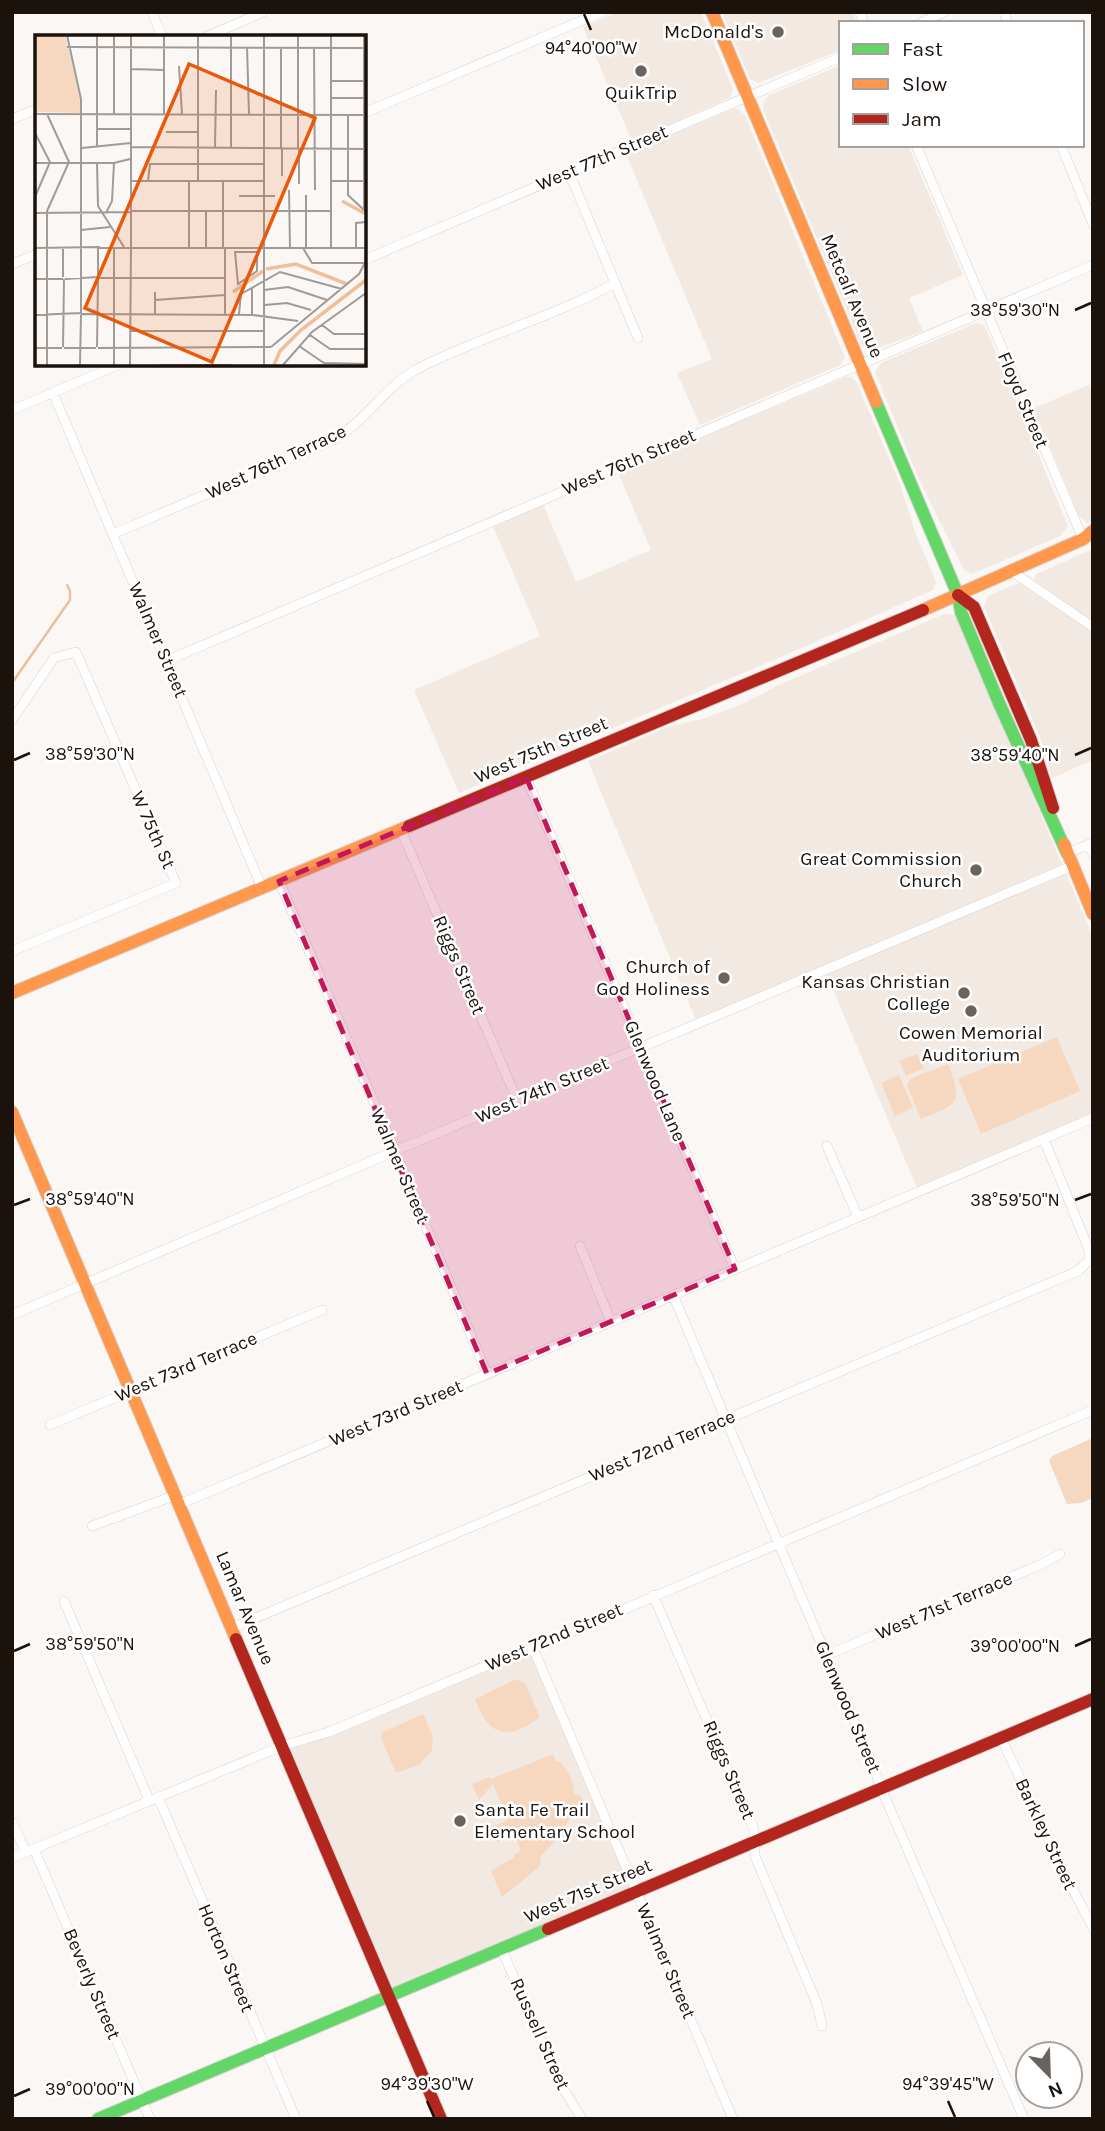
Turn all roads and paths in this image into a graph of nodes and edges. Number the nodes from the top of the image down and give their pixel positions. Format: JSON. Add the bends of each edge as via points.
{"nodes":[{"id":1,"x":152,"y":12,"type":"edge"},
{"id":2,"x":263,"y":12,"type":"edge"},
{"id":3,"x":601,"y":12,"type":"edge"},
{"id":4,"x":712,"y":12,"type":"edge"},
{"id":5,"x":944,"y":12,"type":"edge"},
{"id":6,"x":924,"y":21,"type":"edge"},
{"id":7,"x":161,"y":35,"type":"edge"},
{"id":8,"x":211,"y":35,"type":"edge"},
{"id":9,"x":839,"y":58,"type":"edge"},
{"id":10,"x":747,"y":98,"type":"junction"},
{"id":11,"x":35,"y":110,"type":"edge"},
{"id":12,"x":366,"y":112,"type":"edge"},
{"id":13,"x":12,"y":119,"type":"edge"},
{"id":14,"x":917,"y":147,"type":"edge"},
{"id":15,"x":1062,"y":147,"type":"edge"},
{"id":16,"x":569,"y":172,"type":"junction"},
{"id":17,"x":1093,"y":224,"type":"edge"},
{"id":18,"x":35,"y":255,"type":"edge"},
{"id":19,"x":366,"y":259,"type":"edge"},
{"id":20,"x":12,"y":264,"type":"edge"},
{"id":21,"x":1093,"y":265,"type":"edge"},
{"id":22,"x":615,"y":283,"type":"junction"},
{"id":23,"x":985,"y":310,"type":"junction"},
{"id":24,"x":638,"y":338,"type":"dead end"},
{"id":25,"x":860,"y":363,"type":"junction"},
{"id":26,"x":115,"y":366,"type":"edge"},
{"id":27,"x":53,"y":393,"type":"junction"},
{"id":28,"x":12,"y":410,"type":"edge"},
{"id":29,"x":113,"y":534,"type":"junction"},
{"id":30,"x":1090,"y":536,"type":"edge"},
{"id":31,"x":1011,"y":571,"type":"junction"},
{"id":32,"x":958,"y":594,"type":"junction"},
{"id":33,"x":1093,"y":627,"type":"edge"},
{"id":34,"x":166,"y":661,"type":"junction"},
{"id":35,"x":12,"y":720,"type":"edge"},
{"id":36,"x":526,"y":778,"type":"junction"},
{"id":37,"x":401,"y":830,"type":"junction"},
{"id":38,"x":1091,"y":844,"type":"edge"},
{"id":39,"x":1067,"y":853,"type":"junction"},
{"id":40,"x":1093,"y":854,"type":"edge"},
{"id":41,"x":1072,"y":866,"type":"junction"},
{"id":42,"x":279,"y":881,"type":"junction"},
{"id":43,"x":262,"y":888,"type":"junction"},
{"id":44,"x":1093,"y":914,"type":"edge"},
{"id":45,"x":12,"y":951,"type":"edge"},
{"id":46,"x":12,"y":993,"type":"edge"},
{"id":47,"x":641,"y":1049,"type":"junction"},
{"id":48,"x":517,"y":1100,"type":"junction"},
{"id":49,"x":12,"y":1112,"type":"edge"},
{"id":50,"x":1093,"y":1118,"type":"edge"},
{"id":51,"x":1044,"y":1139,"type":"junction"},
{"id":52,"x":827,"y":1146,"type":"dead end"},
{"id":53,"x":395,"y":1151,"type":"junction"},
{"id":54,"x":858,"y":1217,"type":"junction"},
{"id":55,"x":580,"y":1247,"type":"dead end"},
{"id":56,"x":735,"y":1269,"type":"junction"},
{"id":57,"x":86,"y":1284,"type":"junction"},
{"id":58,"x":673,"y":1295,"type":"junction"},
{"id":59,"x":322,"y":1310,"type":"dead end"},
{"id":60,"x":12,"y":1315,"type":"edge"},
{"id":61,"x":611,"y":1322,"type":"junction"},
{"id":62,"x":487,"y":1374,"type":"junction"},
{"id":63,"x":131,"y":1390,"type":"junction"},
{"id":64,"x":1093,"y":1410,"type":"edge"},
{"id":65,"x":725,"y":1419,"type":"junction"},
{"id":66,"x":50,"y":1424,"type":"dead end"},
{"id":67,"x":178,"y":1499,"type":"junction"},
{"id":68,"x":92,"y":1526,"type":"dead end"},
{"id":69,"x":778,"y":1542,"type":"junction"},
{"id":70,"x":1059,"y":1554,"type":"dead end"},
{"id":71,"x":653,"y":1595,"type":"junction"},
{"id":72,"x":64,"y":1601,"type":"dead end"},
{"id":73,"x":232,"y":1628,"type":"junction"},
{"id":74,"x":533,"y":1648,"type":"junction"},
{"id":75,"x":827,"y":1655,"type":"junction"},
{"id":76,"x":1093,"y":1699,"type":"edge"},
{"id":77,"x":1002,"y":1738,"type":"junction"},
{"id":78,"x":282,"y":1746,"type":"junction"},
{"id":79,"x":881,"y":1788,"type":"junction"},
{"id":80,"x":154,"y":1798,"type":"junction"},
{"id":81,"x":12,"y":1822,"type":"edge"},
{"id":82,"x":754,"y":1842,"type":"junction"},
{"id":83,"x":30,"y":1850,"type":"junction"},
{"id":84,"x":12,"y":1858,"type":"edge"},
{"id":85,"x":636,"y":1892,"type":"junction"},
{"id":86,"x":1093,"y":1928,"type":"edge"},
{"id":87,"x":501,"y":1948,"type":"junction"},
{"id":88,"x":388,"y":1996,"type":"junction"},
{"id":89,"x":822,"y":2026,"type":"dead end"},
{"id":90,"x":265,"y":2048,"type":"junction"},
{"id":91,"x":141,"y":2100,"type":"junction"},
{"id":92,"x":98,"y":2119,"type":"edge"},
{"id":93,"x":150,"y":2119,"type":"edge"},
{"id":94,"x":296,"y":2119,"type":"edge"},
{"id":95,"x":441,"y":2119,"type":"edge"},
{"id":96,"x":582,"y":2119,"type":"edge"},
{"id":97,"x":733,"y":2119,"type":"edge"},
{"id":98,"x":1024,"y":2119,"type":"edge"}],
"edges":[{"from":1,"to":7,"type":"street"},
{"from":2,"to":8,"type":"street"},
{"from":3,"to":12,"type":"street"},
{"from":4,"to":10,"type":"street","name":"Metcalf Avenue"},
{"from":5,"to":6,"type":"street"},
{"from":9,"to":10,"type":"street","name":"West 77th Street"},
{"from":10,"to":16,"type":"street","name":"West 77th Street"},
{"from":10,"to":25,"type":"street","name":"Metcalf Avenue"},
{"from":11,"to":13,"type":"street"},
{"from":14,"to":23,"type":"street","name":"Floyd Street"},
{"from":15,"to":17,"type":"street"},
{"from":16,"to":19,"type":"street","name":"West 77th Street"},
{"from":16,"to":22,"type":"street"},
{"from":18,"to":20,"type":"street"},
{"from":21,"to":23,"type":"street","name":"West 76th Street"},
{"from":22,"to":24,"type":"street"},
{"from":22,"to":29,"type":"street","name":"West 76th Terrace","via":[[419,368],[331,441]]},
{"from":23,"to":25,"type":"street","name":"West 76th Street"},
{"from":23,"to":30,"type":"street","name":"Floyd Street"},
{"from":25,"to":32,"type":"street","name":"Metcalf Avenue"},
{"from":25,"to":34,"type":"street","name":"West 76th Street"},
{"from":26,"to":27,"type":"street"},
{"from":27,"to":28,"type":"street"},
{"from":27,"to":29,"type":"street","name":"Walmer Street"},
{"from":29,"to":34,"type":"street","name":"Walmer Street"},
{"from":30,"to":31,"type":"street","name":"West 75th Street"},
{"from":31,"to":32,"type":"street","name":"West 75th Street"},
{"from":31,"to":33,"type":"street"},
{"from":32,"to":36,"type":"street","name":"West 75th Street"},
{"from":32,"to":39,"type":"street","name":"Metcalf Avenue","via":[[961,612],[1033,785]]},
{"from":34,"to":43,"type":"street","name":"Walmer Street"},
{"from":35,"to":45,"type":"street","name":"W 75th St","via":[[54,658],[76,652],[176,883]]},
{"from":36,"to":37,"type":"street","name":"West 75th Street"},
{"from":36,"to":47,"type":"street","name":"Glenwood Lane"},
{"from":37,"to":42,"type":"street","name":"West 75th Street"},
{"from":37,"to":48,"type":"street","name":"Riggs Street"},
{"from":38,"to":39,"type":"street"},
{"from":38,"to":40,"type":"street"},
{"from":39,"to":41,"type":"street","name":"Metcalf Avenue"},
{"from":41,"to":44,"type":"street","name":"Metcalf Avenue"},
{"from":41,"to":47,"type":"street","name":"West 74th Street"},
{"from":42,"to":43,"type":"street","name":"West 75th Street"},
{"from":42,"to":53,"type":"street","name":"Walmer Street"},
{"from":43,"to":46,"type":"street","name":"West 75th Street"},
{"from":47,"to":48,"type":"street","name":"West 74th Street"},
{"from":47,"to":56,"type":"street","name":"Glenwood Lane"},
{"from":48,"to":53,"type":"street","name":"West 74th Street"},
{"from":49,"to":57,"type":"street","name":"Lamar Avenue"},
{"from":50,"to":51,"type":"street","name":"West 73rd Street"},
{"from":51,"to":54,"type":"street","name":"West 73rd Street"},
{"from":51,"to":65,"type":"street","name":"West 72nd Terrace","via":[[1090,1255],[1078,1270]]},
{"from":52,"to":54,"type":"street"},
{"from":53,"to":57,"type":"street","name":"West 74th Street"},
{"from":53,"to":62,"type":"street","name":"Walmer Street"},
{"from":54,"to":56,"type":"street","name":"West 73rd Street"},
{"from":55,"to":61,"type":"street"},
{"from":56,"to":58,"type":"street","name":"West 73rd Street"},
{"from":57,"to":60,"type":"street","name":"West 74th Street"},
{"from":57,"to":63,"type":"street","name":"Lamar Avenue"},
{"from":58,"to":61,"type":"street","name":"West 73rd Street"},
{"from":58,"to":65,"type":"street","name":"Glenwood Street"},
{"from":59,"to":63,"type":"street","name":"West 73rd Terrace"},
{"from":61,"to":62,"type":"street","name":"West 73rd Street"},
{"from":62,"to":67,"type":"street","name":"West 73rd Street"},
{"from":63,"to":66,"type":"street","name":"West 73rd Terrace"},
{"from":63,"to":67,"type":"street","name":"Lamar Avenue"},
{"from":64,"to":69,"type":"street","name":"West 72nd Street"},
{"from":65,"to":69,"type":"street","name":"Glenwood Street"},
{"from":65,"to":73,"type":"street","name":"West 72nd Terrace"},
{"from":67,"to":68,"type":"street","name":"West 73rd Street"},
{"from":67,"to":73,"type":"street","name":"Lamar Avenue"},
{"from":69,"to":71,"type":"street","name":"West 72nd Street"},
{"from":69,"to":75,"type":"street","name":"Glenwood Street"},
{"from":70,"to":75,"type":"street","name":"West 71st Terrace"},
{"from":71,"to":74,"type":"street","name":"West 72nd Street"},
{"from":71,"to":82,"type":"street","name":"Riggs Street","via":[[750,1820]]},
{"from":72,"to":80,"type":"street","name":"Horton Street"},
{"from":73,"to":78,"type":"street","name":"Lamar Avenue"},
{"from":74,"to":78,"type":"street","name":"West 72nd Street","via":[[329,1732]]},
{"from":74,"to":85,"type":"street","name":"Walmer Street"},
{"from":75,"to":79,"type":"street","name":"Glenwood Street"},
{"from":76,"to":77,"type":"street","name":"West 71st Street"},
{"from":77,"to":79,"type":"street","name":"West 71st Street"},
{"from":77,"to":86,"type":"street","name":"Barkley Street"},
{"from":78,"to":80,"type":"street","name":"West 72nd Street"},
{"from":78,"to":88,"type":"street","name":"Lamar Avenue"},
{"from":79,"to":82,"type":"street","name":"West 71st Street"},
{"from":79,"to":98,"type":"street","name":"Glenwood Street"},
{"from":80,"to":83,"type":"street","name":"West 72nd Street"},
{"from":80,"to":90,"type":"street","name":"Horton Street"},
{"from":81,"to":83,"type":"street","name":"Beverly Street"},
{"from":82,"to":85,"type":"street","name":"West 71st Street"},
{"from":82,"to":89,"type":"street","name":"Riggs Street","via":[[755,1856]]},
{"from":83,"to":84,"type":"street","name":"West 72nd Street"},
{"from":83,"to":91,"type":"street","name":"Beverly Street"},
{"from":85,"to":87,"type":"street","name":"West 71st Street"},
{"from":85,"to":97,"type":"street","name":"Walmer Street"},
{"from":87,"to":88,"type":"street","name":"West 71st Street"},
{"from":87,"to":96,"type":"street","name":"Russell Street","via":[[561,2085]]},
{"from":88,"to":90,"type":"street","name":"West 71st Street"},
{"from":88,"to":95,"type":"street","name":"Lamar Avenue"},
{"from":90,"to":91,"type":"street","name":"West 71st Street"},
{"from":90,"to":94,"type":"street","name":"Horton Street"},
{"from":91,"to":92,"type":"street","name":"West 71st Street"},
{"from":91,"to":93,"type":"street","name":"Beverly Street"}]}
